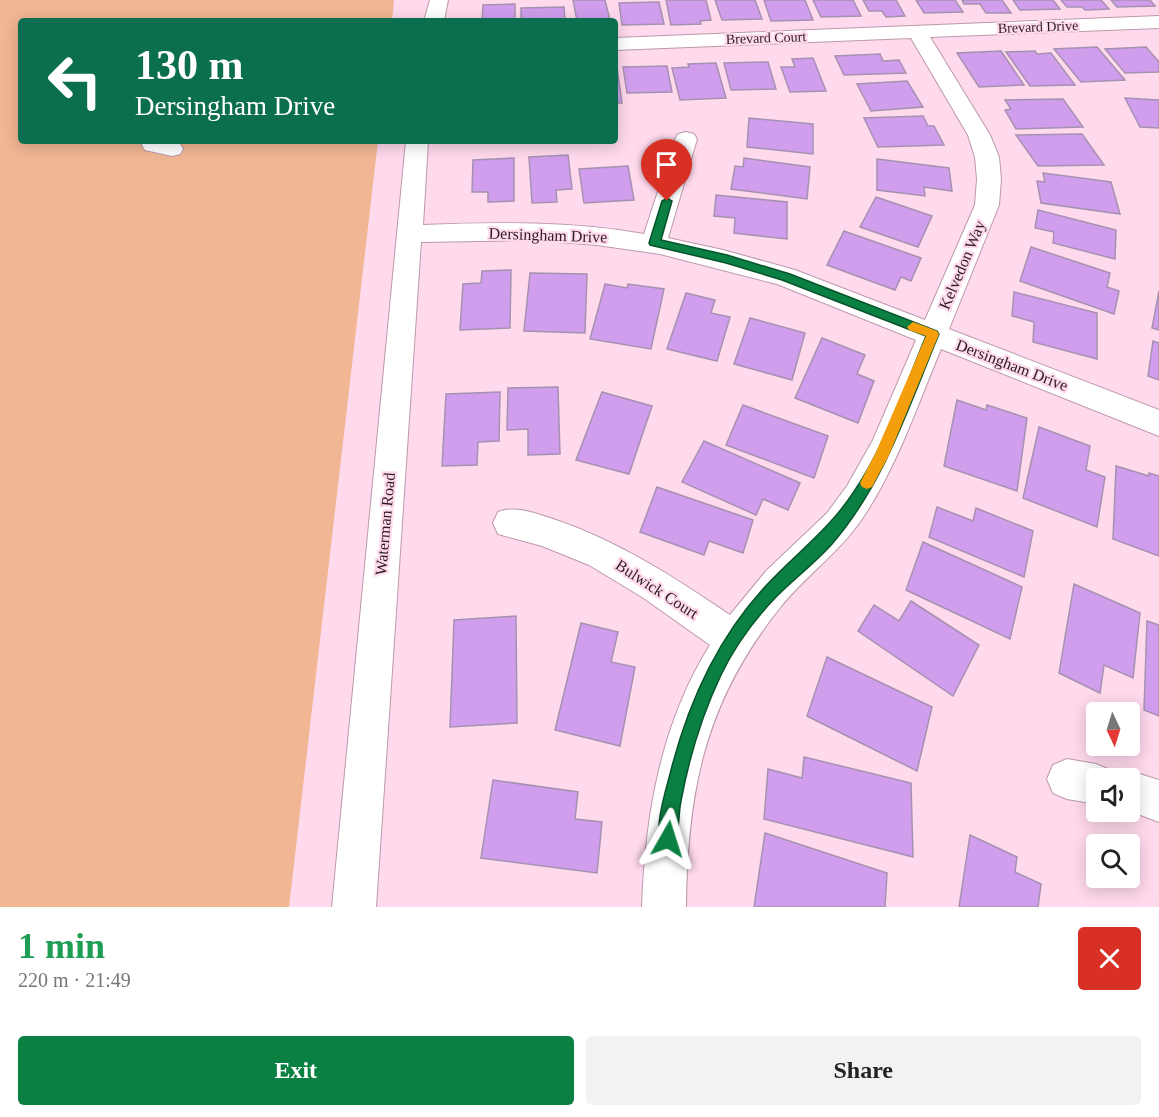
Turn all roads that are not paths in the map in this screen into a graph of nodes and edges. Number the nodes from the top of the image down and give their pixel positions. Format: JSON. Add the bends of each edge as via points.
{"nodes":[{"id":1,"x":439,"y":0,"type":"edge"},
{"id":2,"x":435,"y":18,"type":"edge"},
{"id":3,"x":1159,"y":22,"type":"edge"},
{"id":4,"x":917,"y":32,"type":"junction"},
{"id":5,"x":618,"y":44,"type":"edge"},
{"id":6,"x":686,"y":139,"type":"dead end"},
{"id":7,"x":417,"y":144,"type":"edge"},
{"id":8,"x":408,"y":234,"type":"junction"},
{"id":9,"x":654,"y":243,"type":"junction"},
{"id":10,"x":933,"y":334,"type":"junction"},
{"id":11,"x":1159,"y":423,"type":"edge"},
{"id":12,"x":510,"y":523,"type":"dead end"},
{"id":13,"x":733,"y":639,"type":"junction"},
{"id":14,"x":1140,"y":794,"type":"edge"},
{"id":15,"x":1159,"y":801,"type":"edge"},
{"id":16,"x":354,"y":907,"type":"edge"},
{"id":17,"x":664,"y":907,"type":"edge"}],
"edges":[{"from":1,"to":2,"type":"street"},
{"from":3,"to":4,"type":"street","name":"Brevard Drive"},
{"from":4,"to":5,"type":"street","name":"Brevard Court"},
{"from":4,"to":10,"type":"street","name":"Kelvedon Way","via":[[979,135],[989,179],[987,206]]},
{"from":6,"to":9,"type":"street"},
{"from":7,"to":8,"type":"street","name":"Waterman Road"},
{"from":8,"to":9,"type":"street","name":"Dersingham Drive","via":[[529,230]]},
{"from":8,"to":16,"type":"street","name":"Waterman Road"},
{"from":9,"to":10,"type":"street","name":"Dersingham Drive","via":[[786,277]]},
{"from":10,"to":11,"type":"street","name":"Dersingham Drive"},
{"from":10,"to":13,"type":"street","name":"Kelvedon Way","via":[[882,455],[858,498],[826,540],[769,594]]},
{"from":12,"to":13,"type":"street","name":"Bulwick Court","via":[[585,545],[638,573]]},
{"from":13,"to":17,"type":"street","name":"Kelvedon Way","via":[[715,669],[687,741],[671,802]]},
{"from":14,"to":15,"type":"street"}]}
